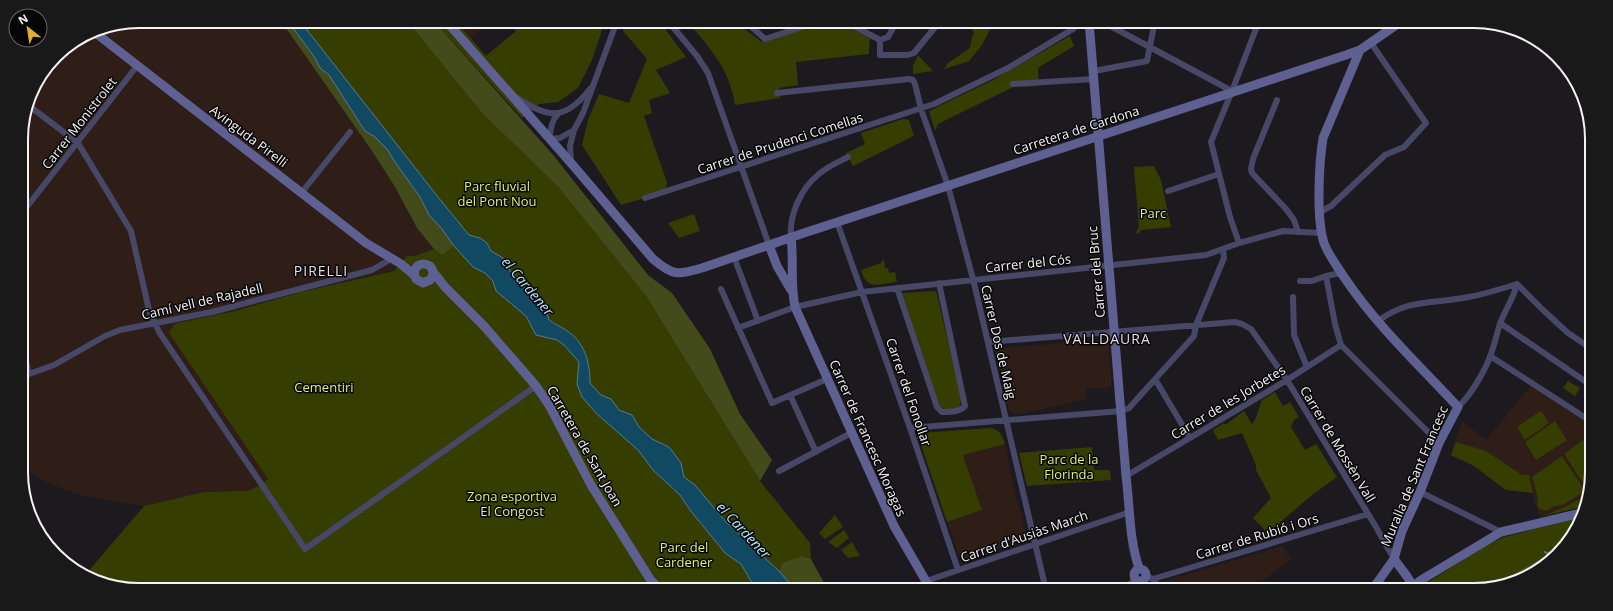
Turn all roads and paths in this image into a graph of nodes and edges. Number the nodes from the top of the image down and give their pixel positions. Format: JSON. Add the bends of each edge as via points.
{"nodes":[{"id":1,"x":452,"y":28,"type":"edge"},
{"id":2,"x":615,"y":28,"type":"edge"},
{"id":3,"x":674,"y":28,"type":"edge"},
{"id":4,"x":753,"y":28,"type":"edge"},
{"id":5,"x":799,"y":28,"type":"edge"},
{"id":6,"x":857,"y":28,"type":"edge"},
{"id":7,"x":893,"y":28,"type":"edge"},
{"id":8,"x":934,"y":28,"type":"edge"},
{"id":9,"x":1074,"y":28,"type":"edge"},
{"id":10,"x":1090,"y":28,"type":"edge"},
{"id":11,"x":1118,"y":28,"type":"edge"},
{"id":12,"x":1153,"y":28,"type":"edge"},
{"id":13,"x":1256,"y":28,"type":"edge"},
{"id":14,"x":1392,"y":28,"type":"edge"},
{"id":15,"x":99,"y":35,"type":"edge"},
{"id":16,"x":880,"y":40,"type":"junction"},
{"id":17,"x":1372,"y":43,"type":"junction"},
{"id":18,"x":1149,"y":46,"type":"junction"},
{"id":19,"x":1360,"y":50,"type":"junction"},
{"id":20,"x":137,"y":66,"type":"junction"},
{"id":21,"x":1094,"y":75,"type":"junction"},
{"id":22,"x":594,"y":83,"type":"junction"},
{"id":23,"x":1013,"y":84,"type":"dead end"},
{"id":24,"x":507,"y":91,"type":"junction"},
{"id":25,"x":1232,"y":91,"type":"junction"},
{"id":26,"x":777,"y":93,"type":"dead end"},
{"id":27,"x":1277,"y":100,"type":"dead end"},
{"id":28,"x":32,"y":108,"type":"edge"},
{"id":29,"x":922,"y":109,"type":"junction"},
{"id":30,"x":558,"y":114,"type":"junction"},
{"id":31,"x":574,"y":130,"type":"junction"},
{"id":32,"x":350,"y":132,"type":"dead end"},
{"id":33,"x":1099,"y":136,"type":"junction"},
{"id":34,"x":549,"y":139,"type":"junction"},
{"id":35,"x":78,"y":143,"type":"junction"},
{"id":36,"x":848,"y":157,"type":"dead end"},
{"id":37,"x":571,"y":163,"type":"junction"},
{"id":38,"x":740,"y":167,"type":"junction"},
{"id":39,"x":1219,"y":174,"type":"junction"},
{"id":40,"x":948,"y":186,"type":"junction"},
{"id":41,"x":1168,"y":190,"type":"dead end"},
{"id":42,"x":302,"y":192,"type":"junction"},
{"id":43,"x":645,"y":198,"type":"dead end"},
{"id":44,"x":28,"y":205,"type":"edge"},
{"id":45,"x":1320,"y":212,"type":"junction"},
{"id":46,"x":837,"y":222,"type":"junction"},
{"id":47,"x":1298,"y":232,"type":"junction"},
{"id":48,"x":1321,"y":233,"type":"junction"},
{"id":49,"x":791,"y":237,"type":"junction"},
{"id":50,"x":1239,"y":243,"type":"junction"},
{"id":51,"x":769,"y":245,"type":"junction"},
{"id":52,"x":1223,"y":249,"type":"junction"},
{"id":53,"x":734,"y":257,"type":"junction"},
{"id":54,"x":391,"y":259,"type":"junction"},
{"id":55,"x":1109,"y":266,"type":"junction"},
{"id":56,"x":416,"y":270,"type":"junction"},
{"id":57,"x":434,"y":273,"type":"junction"},
{"id":58,"x":1341,"y":273,"type":"junction"},
{"id":59,"x":1326,"y":276,"type":"junction"},
{"id":60,"x":973,"y":279,"type":"junction"},
{"id":61,"x":1300,"y":281,"type":"dead end"},
{"id":62,"x":426,"y":282,"type":"junction"},
{"id":63,"x":939,"y":283,"type":"junction"},
{"id":64,"x":1517,"y":284,"type":"junction"},
{"id":65,"x":445,"y":287,"type":"junction"},
{"id":66,"x":897,"y":288,"type":"junction"},
{"id":67,"x":721,"y":290,"type":"dead end"},
{"id":68,"x":792,"y":292,"type":"junction"},
{"id":69,"x":862,"y":292,"type":"junction"},
{"id":70,"x":1293,"y":298,"type":"dead end"},
{"id":71,"x":795,"y":307,"type":"junction"},
{"id":72,"x":758,"y":321,"type":"junction"},
{"id":73,"x":1378,"y":321,"type":"junction"},
{"id":74,"x":154,"y":323,"type":"junction"},
{"id":75,"x":1500,"y":323,"type":"junction"},
{"id":76,"x":1196,"y":325,"type":"junction"},
{"id":77,"x":738,"y":328,"type":"junction"},
{"id":78,"x":1115,"y":332,"type":"junction"},
{"id":79,"x":988,"y":342,"type":"junction"},
{"id":80,"x":1585,"y":344,"type":"edge"},
{"id":81,"x":1341,"y":345,"type":"junction"},
{"id":82,"x":1490,"y":356,"type":"junction"},
{"id":83,"x":1307,"y":367,"type":"junction"},
{"id":84,"x":28,"y":370,"type":"edge"},
{"id":85,"x":29,"y":374,"type":"joint"},
{"id":86,"x":827,"y":378,"type":"junction"},
{"id":87,"x":1155,"y":379,"type":"junction"},
{"id":88,"x":1287,"y":380,"type":"junction"},
{"id":89,"x":1585,"y":381,"type":"edge"},
{"id":90,"x":536,"y":386,"type":"junction"},
{"id":91,"x":790,"y":395,"type":"junction"},
{"id":92,"x":1458,"y":407,"type":"junction"},
{"id":93,"x":1121,"y":411,"type":"junction"},
{"id":94,"x":1585,"y":417,"type":"edge"},
{"id":95,"x":1006,"y":420,"type":"junction"},
{"id":96,"x":910,"y":428,"type":"junction"},
{"id":97,"x":851,"y":433,"type":"junction"},
{"id":98,"x":1190,"y":438,"type":"junction"},
{"id":99,"x":1439,"y":443,"type":"junction"},
{"id":100,"x":816,"y":452,"type":"junction"},
{"id":101,"x":779,"y":471,"type":"dead end"},
{"id":102,"x":1126,"y":476,"type":"junction"},
{"id":103,"x":1420,"y":492,"type":"junction"},
{"id":104,"x":1130,"y":512,"type":"junction"},
{"id":105,"x":1368,"y":514,"type":"junction"},
{"id":106,"x":1577,"y":514,"type":"edge"},
{"id":107,"x":1501,"y":532,"type":"junction"},
{"id":108,"x":1034,"y":544,"type":"junction"},
{"id":109,"x":1394,"y":559,"type":"junction"},
{"id":110,"x":958,"y":570,"type":"junction"},
{"id":111,"x":926,"y":581,"type":"joint"},
{"id":112,"x":1142,"y":581,"type":"edge"},
{"id":113,"x":654,"y":583,"type":"edge"},
{"id":114,"x":1044,"y":583,"type":"edge"},
{"id":115,"x":1377,"y":583,"type":"edge"},
{"id":116,"x":1411,"y":583,"type":"edge"},
{"id":117,"x":1417,"y":583,"type":"edge"}],
"edges":[{"from":1,"to":24,"type":"street","name":"Carretera de Cardona"},
{"from":2,"to":22,"type":"street"},
{"from":3,"to":38,"type":"street","via":[[708,73]]},
{"from":4,"to":5,"type":"street","via":[[765,39]]},
{"from":6,"to":16,"type":"street"},
{"from":7,"to":16,"type":"street","via":[[888,37]]},
{"from":8,"to":16,"type":"street","via":[[914,53],[908,55],[880,55]]},
{"from":9,"to":29,"type":"street","name":"Carrer de Prudenci Comellas","via":[[1008,68]]},
{"from":10,"to":21,"type":"street","name":"Carrer del Bruc"},
{"from":11,"to":18,"type":"street"},
{"from":12,"to":18,"type":"street"},
{"from":13,"to":25,"type":"street"},
{"from":14,"to":17,"type":"street","name":"Carretera de Cardona"},
{"from":15,"to":20,"type":"street","name":"Avinguda Pirelli"},
{"from":17,"to":19,"type":"street","name":"Carretera de Cardona"},
{"from":17,"to":45,"type":"street","via":[[1426,123],[1404,147],[1385,155],[1331,206]]},
{"from":18,"to":21,"type":"street","via":[[1147,62]]},
{"from":18,"to":25,"type":"street"},
{"from":19,"to":25,"type":"street","name":"Carretera de Cardona"},
{"from":19,"to":45,"type":"street","name":"Muralla de Sant Francesc","via":[[1323,138]]},
{"from":20,"to":35,"type":"street","name":"Carrer Monistrolet"},
{"from":20,"to":42,"type":"street","name":"Avinguda Pirelli"},
{"from":21,"to":23,"type":"street"},
{"from":21,"to":33,"type":"street","name":"Carrer del Bruc"},
{"from":22,"to":30,"type":"street","via":[[574,106]]},
{"from":22,"to":31,"type":"street"},
{"from":24,"to":30,"type":"street","via":[[538,111]]},
{"from":24,"to":34,"type":"street","name":"Carretera de Cardona"},
{"from":25,"to":33,"type":"street","name":"Carretera de Cardona"},
{"from":25,"to":39,"type":"street","via":[[1211,142]]},
{"from":26,"to":29,"type":"street","name":"Carrer Dos de Maig","via":[[909,79],[913,80]]},
{"from":27,"to":47,"type":"street","via":[[1250,169],[1286,209],[1294,220]]},
{"from":28,"to":35,"type":"street"},
{"from":29,"to":38,"type":"street","name":"Carrer de Prudenci Comellas"},
{"from":29,"to":40,"type":"street","name":"Carrer Dos de Maig"},
{"from":30,"to":34,"type":"street","via":[[551,126]]},
{"from":31,"to":34,"type":"street","via":[[560,138]]},
{"from":31,"to":37,"type":"street","via":[[570,146]]},
{"from":32,"to":42,"type":"street"},
{"from":33,"to":40,"type":"street","name":"Carretera de Cardona"},
{"from":33,"to":55,"type":"street","name":"Carrer del Bruc"},
{"from":34,"to":37,"type":"street","name":"Carretera de Cardona"},
{"from":35,"to":44,"type":"street","name":"Carrer Monistrolet"},
{"from":35,"to":74,"type":"street","via":[[131,231]]},
{"from":36,"to":49,"type":"street","via":[[818,174],[807,186],[798,202],[790,228]]},
{"from":37,"to":53,"type":"street","name":"Carretera de Cardona","via":[[663,268],[674,273],[687,273]]},
{"from":38,"to":43,"type":"street","name":"Carrer de Prudenci Comellas"},
{"from":38,"to":51,"type":"street"},
{"from":39,"to":41,"type":"street"},
{"from":39,"to":50,"type":"street"},
{"from":40,"to":46,"type":"street","name":"Carretera de Cardona"},
{"from":40,"to":60,"type":"street","name":"Carrer Dos de Maig"},
{"from":42,"to":54,"type":"street","name":"Avinguda Pirelli","via":[[366,243]]},
{"from":45,"to":48,"type":"street","name":"Muralla de Sant Francesc"},
{"from":46,"to":49,"type":"street","name":"Carretera de Cardona"},
{"from":46,"to":69,"type":"street","name":"Carrer del Fonollar"},
{"from":47,"to":48,"type":"street","name":"Carrer del Cós"},
{"from":47,"to":50,"type":"street","name":"Carrer del Cós","via":[[1283,231]]},
{"from":48,"to":58,"type":"street","name":"Muralla de Sant Francesc","via":[[1329,254]]},
{"from":49,"to":51,"type":"street","name":"Carretera de Cardona"},
{"from":49,"to":68,"type":"street","name":"Carrer de Francesc Moragas"},
{"from":50,"to":52,"type":"street","name":"Carrer del Cós"},
{"from":51,"to":53,"type":"street","name":"Carretera de Cardona"},
{"from":51,"to":68,"type":"street","name":"Carrer de Francesc Moragas","via":[[777,266]]},
{"from":52,"to":55,"type":"street","name":"Carrer del Cós","via":[[1206,255]]},
{"from":52,"to":76,"type":"street","via":[[1224,258]]},
{"from":53,"to":72,"type":"street"},
{"from":54,"to":56,"type":"street","name":"Avinguda Pirelli"},
{"from":54,"to":74,"type":"street","name":"Camí vell de Rajadell","via":[[372,270],[212,312]]},
{"from":55,"to":60,"type":"street","name":"Carrer del Cós"},
{"from":55,"to":78,"type":"street","name":"Carrer del Bruc"},
{"from":56,"to":57,"type":"street","via":[[422,264],[428,264]]},
{"from":56,"to":62,"type":"street","via":[[419,281]]},
{"from":57,"to":62,"type":"street","via":[[432,279]]},
{"from":57,"to":65,"type":"street","name":"Carretera de Sant Joan"},
{"from":58,"to":59,"type":"street"},
{"from":58,"to":73,"type":"street","name":"Muralla de Sant Francesc"},
{"from":59,"to":61,"type":"street","via":[[1312,281]]},
{"from":59,"to":81,"type":"street"},
{"from":60,"to":63,"type":"street","name":"Carrer del Cós"},
{"from":60,"to":79,"type":"street","name":"Carrer Dos de Maig"},
{"from":62,"to":65,"type":"street"},
{"from":63,"to":66,"type":"street","name":"Carrer del Cós"},
{"from":63,"to":66,"type":"street","via":[[966,406],[949,412],[942,412],[937,407]]},
{"from":64,"to":73,"type":"street","via":[[1469,297],[1407,306]]},
{"from":64,"to":75,"type":"street"},
{"from":64,"to":80,"type":"street","via":[[1568,333]]},
{"from":65,"to":90,"type":"street","name":"Carretera de Sant Joan","via":[[484,326]]},
{"from":66,"to":69,"type":"street","name":"Carrer del Cós"},
{"from":67,"to":77,"type":"street"},
{"from":68,"to":71,"type":"street","name":"Carrer de Francesc Moragas"},
{"from":69,"to":71,"type":"street","name":"Carrer del Cós"},
{"from":69,"to":96,"type":"street","name":"Carrer del Fonollar"},
{"from":70,"to":83,"type":"street","via":[[1294,335]]},
{"from":71,"to":72,"type":"street","name":"Carrer del Cós"},
{"from":71,"to":86,"type":"street","name":"Carrer de Francesc Moragas"},
{"from":72,"to":77,"type":"street","name":"Carrer del Cós"},
{"from":73,"to":92,"type":"street","name":"Muralla de Sant Francesc"},
{"from":74,"to":85,"type":"street","name":"Camí vell de Rajadell","via":[[105,336],[54,365]]},
{"from":74,"to":90,"type":"street","via":[[305,549]]},
{"from":75,"to":82,"type":"street"},
{"from":75,"to":89,"type":"street"},
{"from":76,"to":78,"type":"street","name":"Carrer de Mossèn Vall"},
{"from":76,"to":87,"type":"street","via":[[1194,336]]},
{"from":76,"to":88,"type":"street","name":"Carrer de Mossèn Vall","via":[[1235,322],[1251,329]]},
{"from":77,"to":91,"type":"street","via":[[772,403]]},
{"from":78,"to":79,"type":"street","name":"Carrer de Mossèn Vall"},
{"from":78,"to":93,"type":"street","name":"Carrer del Bruc"},
{"from":79,"to":95,"type":"street","name":"Carrer Dos de Maig"},
{"from":81,"to":83,"type":"street","name":"Carrer de les Jorbetes"},
{"from":81,"to":99,"type":"street"},
{"from":82,"to":92,"type":"street","via":[[1476,385]]},
{"from":82,"to":94,"type":"street"},
{"from":83,"to":88,"type":"street","name":"Carrer de les Jorbetes"},
{"from":84,"to":85,"type":"street"},
{"from":86,"to":91,"type":"street"},
{"from":86,"to":97,"type":"street","name":"Carrer de Francesc Moragas"},
{"from":87,"to":93,"type":"street","via":[[1129,408]]},
{"from":87,"to":98,"type":"street"},
{"from":88,"to":98,"type":"street","name":"Carrer de les Jorbetes"},
{"from":88,"to":105,"type":"street","name":"Carrer de Mossèn Vall"},
{"from":90,"to":113,"type":"street","name":"Carretera de Sant Joan","via":[[591,485]]},
{"from":91,"to":100,"type":"street"},
{"from":92,"to":99,"type":"street","name":"Muralla de Sant Francesc"},
{"from":93,"to":95,"type":"street"},
{"from":93,"to":102,"type":"street","name":"Carrer del Bruc"},
{"from":95,"to":96,"type":"street"},
{"from":95,"to":108,"type":"street","name":"Carrer Dos de Maig"},
{"from":96,"to":110,"type":"street","name":"Carrer del Fonollar"},
{"from":97,"to":100,"type":"street"},
{"from":97,"to":111,"type":"street","name":"Carrer de Francesc Moragas","via":[[894,526]]},
{"from":98,"to":102,"type":"street","name":"Carrer de les Jorbetes"},
{"from":99,"to":103,"type":"street","name":"Muralla de Sant Francesc"},
{"from":100,"to":101,"type":"street"},
{"from":102,"to":104,"type":"street","name":"Carrer del Bruc"},
{"from":103,"to":107,"type":"street"},
{"from":103,"to":109,"type":"street","name":"Muralla de Sant Francesc","via":[[1402,531]]},
{"from":104,"to":108,"type":"street","name":"Carrer d'Ausiàs March"},
{"from":104,"to":112,"type":"street","name":"Carrer del Bruc","via":[[1133,550],[1138,568],[1134,573]]},
{"from":105,"to":109,"type":"street","name":"Carrer de Mossèn Vall"},
{"from":105,"to":112,"type":"street","name":"Carrer de Rubió i Ors"},
{"from":106,"to":107,"type":"street"},
{"from":107,"to":117,"type":"street"},
{"from":108,"to":110,"type":"street","name":"Carrer d'Ausiàs March"},
{"from":108,"to":114,"type":"street","name":"Carrer Dos de Maig"},
{"from":109,"to":115,"type":"street","name":"Muralla de Sant Francesc"},
{"from":109,"to":116,"type":"street","bridge":true},
{"from":110,"to":111,"type":"street","name":"Carrer d'Ausiàs March"}]}
